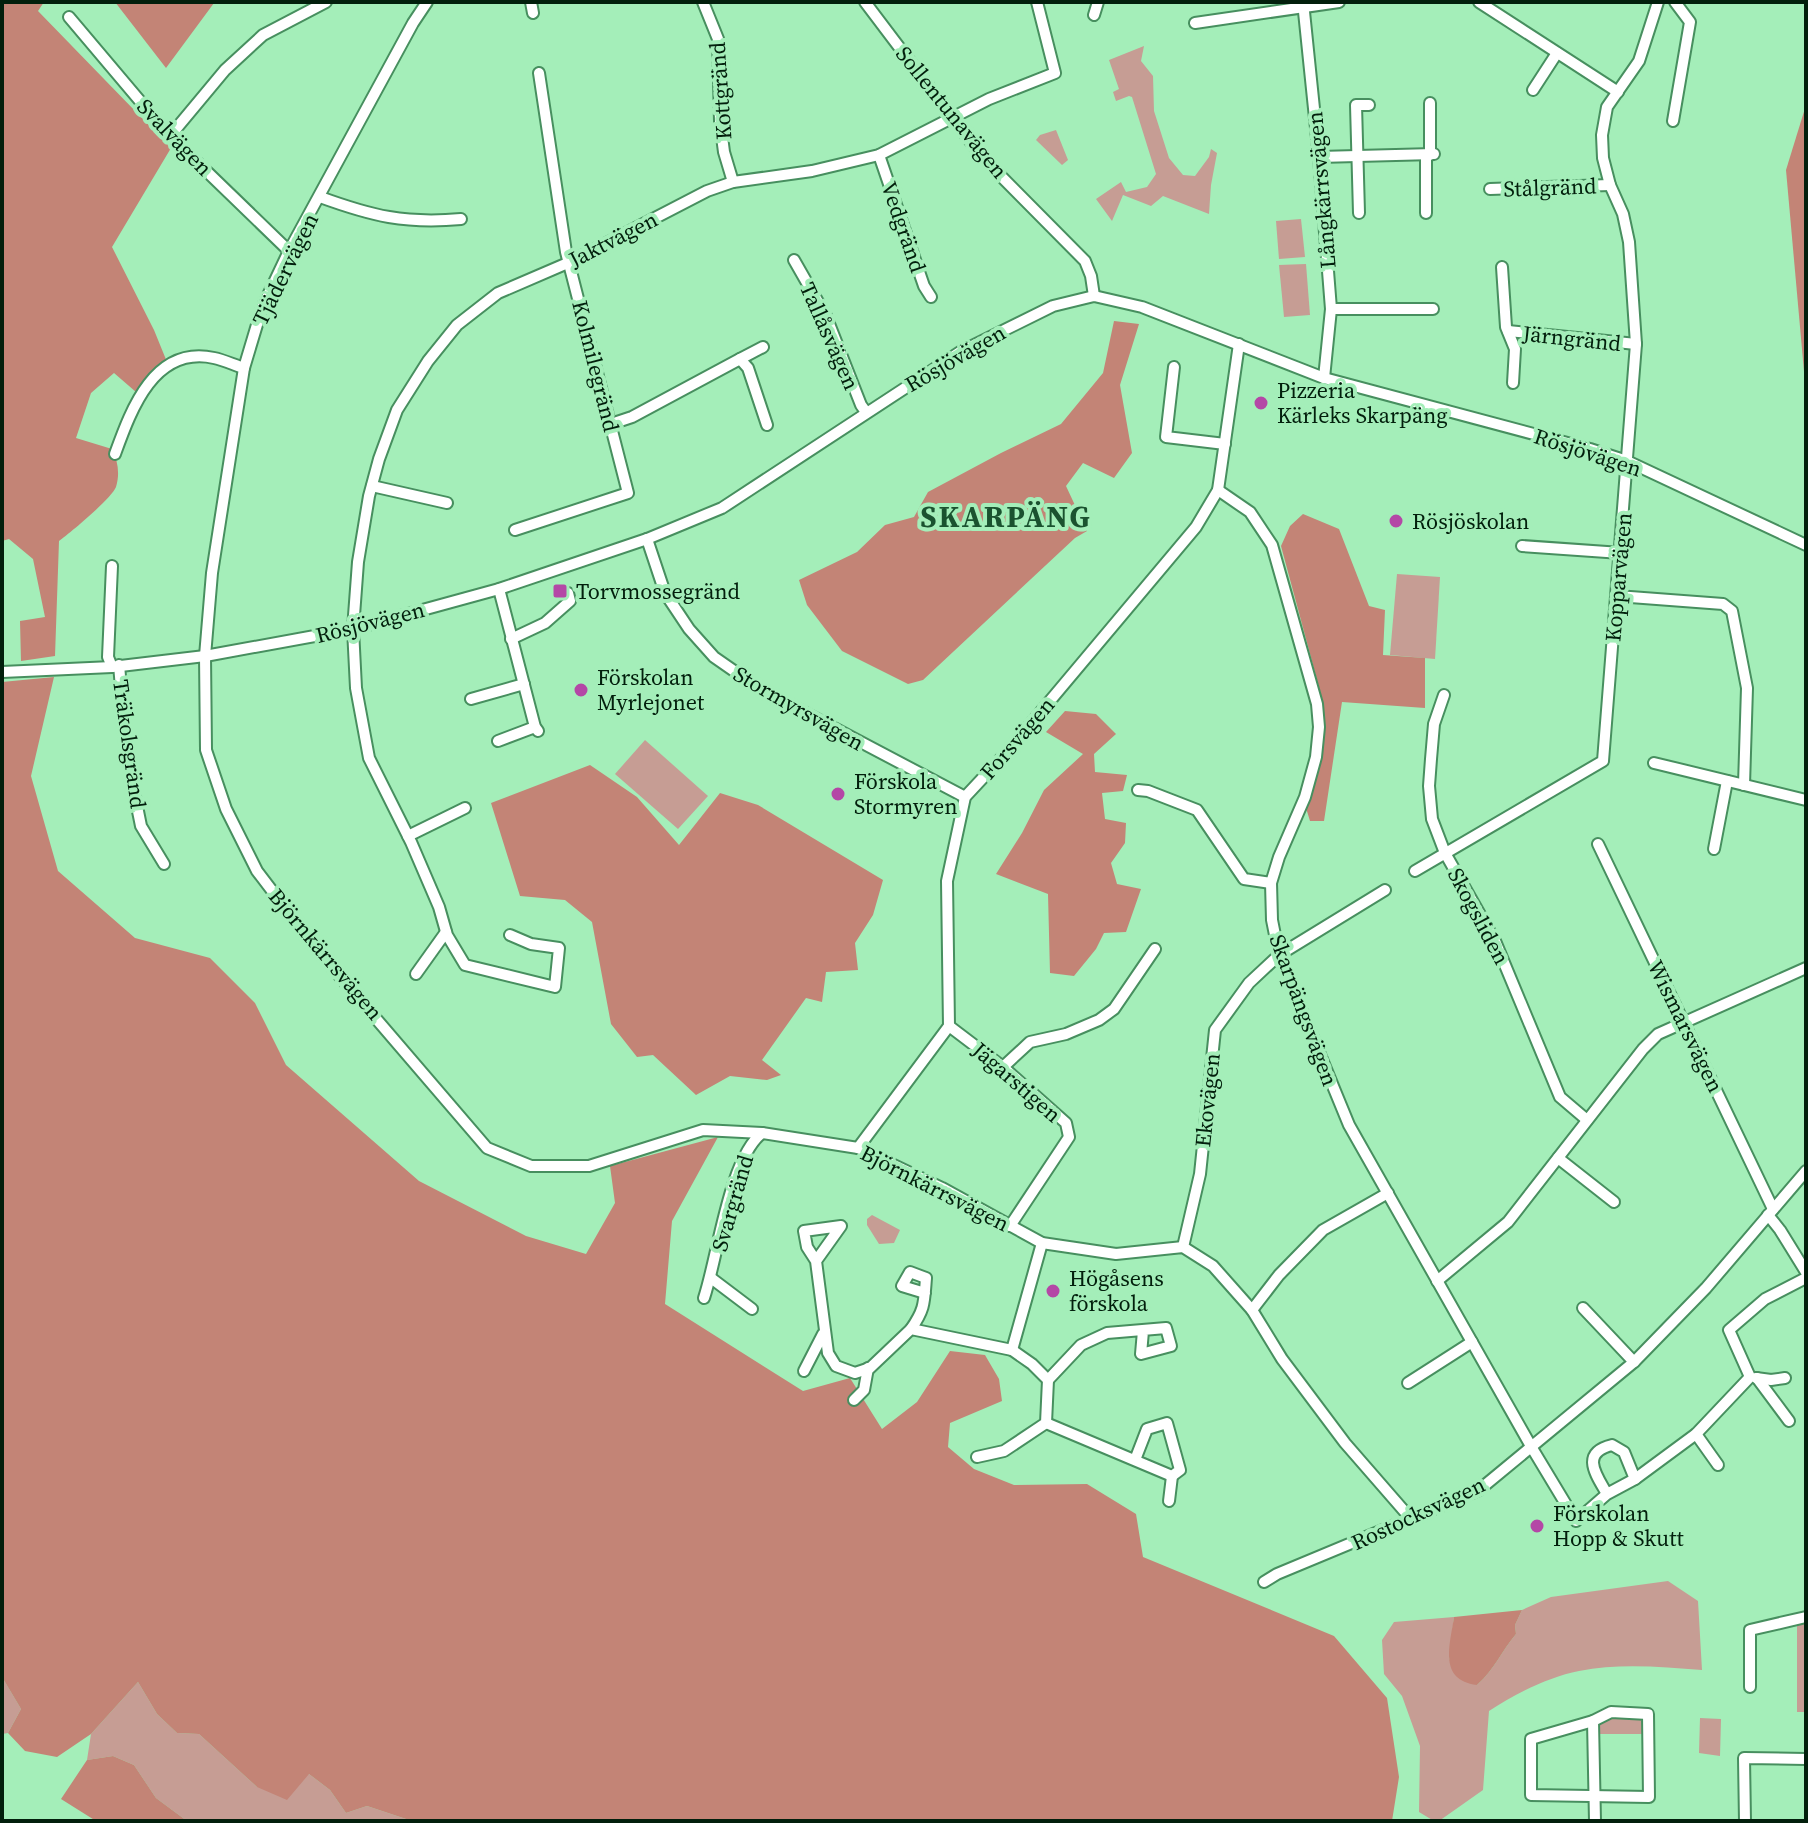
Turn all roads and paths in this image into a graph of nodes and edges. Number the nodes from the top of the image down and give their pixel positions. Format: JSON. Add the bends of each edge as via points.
{"nodes":[{"id":1,"x":326,"y":2,"type":"edge"},
{"id":2,"x":427,"y":2,"type":"edge"},
{"id":3,"x":703,"y":2,"type":"edge"},
{"id":4,"x":865,"y":2,"type":"edge"},
{"id":5,"x":1037,"y":2,"type":"edge"},
{"id":6,"x":1098,"y":2,"type":"edge"},
{"id":7,"x":1339,"y":2,"type":"edge"},
{"id":8,"x":1479,"y":2,"type":"edge"},
{"id":9,"x":1658,"y":2,"type":"edge"},
{"id":10,"x":1675,"y":2,"type":"edge"},
{"id":11,"x":1303,"y":4,"type":"edge"},
{"id":12,"x":1094,"y":15,"type":"dead end"},
{"id":13,"x":69,"y":17,"type":"dead end"},
{"id":14,"x":1195,"y":23,"type":"dead end"},
{"id":15,"x":1557,"y":53,"type":"junction"},
{"id":16,"x":539,"y":73,"type":"dead end"},
{"id":17,"x":1533,"y":90,"type":"dead end"},
{"id":18,"x":1618,"y":92,"type":"junction"},
{"id":19,"x":1430,"y":103,"type":"dead end"},
{"id":20,"x":1369,"y":105,"type":"dead end"},
{"id":21,"x":951,"y":118,"type":"junction"},
{"id":22,"x":1673,"y":121,"type":"dead end"},
{"id":23,"x":170,"y":136,"type":"junction"},
{"id":24,"x":879,"y":155,"type":"junction"},
{"id":25,"x":1430,"y":155,"type":"junction"},
{"id":26,"x":1357,"y":156,"type":"junction"},
{"id":27,"x":1319,"y":157,"type":"junction"},
{"id":28,"x":733,"y":182,"type":"junction"},
{"id":29,"x":1610,"y":185,"type":"junction"},
{"id":30,"x":1490,"y":189,"type":"dead end"},
{"id":31,"x":320,"y":197,"type":"junction"},
{"id":32,"x":1359,"y":213,"type":"dead end"},
{"id":33,"x":1426,"y":213,"type":"dead end"},
{"id":34,"x":461,"y":219,"type":"dead end"},
{"id":35,"x":289,"y":251,"type":"junction"},
{"id":36,"x":794,"y":260,"type":"dead end"},
{"id":37,"x":570,"y":262,"type":"junction"},
{"id":38,"x":1502,"y":267,"type":"dead end"},
{"id":39,"x":1094,"y":296,"type":"junction"},
{"id":40,"x":931,"y":297,"type":"dead end"},
{"id":41,"x":1331,"y":309,"type":"junction"},
{"id":42,"x":1433,"y":309,"type":"dead end"},
{"id":43,"x":1508,"y":331,"type":"junction"},
{"id":44,"x":1239,"y":344,"type":"junction"},
{"id":45,"x":1636,"y":344,"type":"junction"},
{"id":46,"x":763,"y":347,"type":"dead end"},
{"id":47,"x":740,"y":359,"type":"junction"},
{"id":48,"x":1174,"y":367,"type":"dead end"},
{"id":49,"x":244,"y":368,"type":"junction"},
{"id":50,"x":1324,"y":378,"type":"junction"},
{"id":51,"x":1513,"y":383,"type":"dead end"},
{"id":52,"x":866,"y":412,"type":"junction"},
{"id":53,"x":611,"y":424,"type":"junction"},
{"id":54,"x":767,"y":425,"type":"dead end"},
{"id":55,"x":1225,"y":444,"type":"junction"},
{"id":56,"x":115,"y":454,"type":"dead end"},
{"id":57,"x":1627,"y":461,"type":"junction"},
{"id":58,"x":372,"y":486,"type":"junction"},
{"id":59,"x":1218,"y":490,"type":"junction"},
{"id":60,"x":447,"y":503,"type":"dead end"},
{"id":61,"x":515,"y":530,"type":"dead end"},
{"id":62,"x":647,"y":539,"type":"junction"},
{"id":63,"x":1806,"y":545,"type":"edge"},
{"id":64,"x":1522,"y":546,"type":"dead end"},
{"id":65,"x":1621,"y":553,"type":"junction"},
{"id":66,"x":112,"y":566,"type":"dead end"},
{"id":67,"x":499,"y":589,"type":"junction"},
{"id":68,"x":568,"y":593,"type":"dead end"},
{"id":69,"x":1617,"y":596,"type":"junction"},
{"id":70,"x":353,"y":629,"type":"junction"},
{"id":71,"x":511,"y":639,"type":"junction"},
{"id":72,"x":205,"y":656,"type":"junction"},
{"id":73,"x":116,"y":666,"type":"junction"},
{"id":74,"x":2,"y":672,"type":"edge"},
{"id":75,"x":524,"y":684,"type":"junction"},
{"id":76,"x":1444,"y":695,"type":"dead end"},
{"id":77,"x":471,"y":699,"type":"dead end"},
{"id":78,"x":498,"y":741,"type":"dead end"},
{"id":79,"x":1654,"y":763,"type":"dead end"},
{"id":80,"x":1727,"y":781,"type":"junction"},
{"id":81,"x":1744,"y":785,"type":"junction"},
{"id":82,"x":1138,"y":790,"type":"dead end"},
{"id":83,"x":965,"y":797,"type":"junction"},
{"id":84,"x":1806,"y":800,"type":"edge"},
{"id":85,"x":465,"y":808,"type":"dead end"},
{"id":86,"x":408,"y":836,"type":"junction"},
{"id":87,"x":1598,"y":844,"type":"dead end"},
{"id":88,"x":1714,"y":849,"type":"dead end"},
{"id":89,"x":1445,"y":853,"type":"junction"},
{"id":90,"x":164,"y":864,"type":"dead end"},
{"id":91,"x":1415,"y":871,"type":"dead end"},
{"id":92,"x":1271,"y":883,"type":"junction"},
{"id":93,"x":1385,"y":890,"type":"dead end"},
{"id":94,"x":446,"y":932,"type":"junction"},
{"id":95,"x":510,"y":935,"type":"dead end"},
{"id":96,"x":1155,"y":949,"type":"dead end"},
{"id":97,"x":1279,"y":955,"type":"junction"},
{"id":98,"x":1806,"y":968,"type":"edge"},
{"id":99,"x":416,"y":974,"type":"dead end"},
{"id":100,"x":1684,"y":1021,"type":"junction"},
{"id":101,"x":949,"y":1026,"type":"junction"},
{"id":102,"x":1003,"y":1067,"type":"junction"},
{"id":103,"x":1587,"y":1120,"type":"junction"},
{"id":104,"x":762,"y":1133,"type":"junction"},
{"id":105,"x":858,"y":1148,"type":"junction"},
{"id":106,"x":1558,"y":1158,"type":"junction"},
{"id":107,"x":1806,"y":1171,"type":"edge"},
{"id":108,"x":1388,"y":1193,"type":"junction"},
{"id":109,"x":1614,"y":1202,"type":"dead end"},
{"id":110,"x":1770,"y":1212,"type":"junction"},
{"id":111,"x":1010,"y":1226,"type":"junction"},
{"id":112,"x":1042,"y":1243,"type":"junction"},
{"id":113,"x":1183,"y":1247,"type":"junction"},
{"id":114,"x":816,"y":1261,"type":"dead end"},
{"id":115,"x":1806,"y":1272,"type":"edge"},
{"id":116,"x":711,"y":1278,"type":"junction"},
{"id":117,"x":1806,"y":1278,"type":"edge"},
{"id":118,"x":1437,"y":1281,"type":"junction"},
{"id":119,"x":925,"y":1293,"type":"dead end"},
{"id":120,"x":704,"y":1298,"type":"dead end"},
{"id":121,"x":1583,"y":1308,"type":"dead end"},
{"id":122,"x":752,"y":1309,"type":"dead end"},
{"id":123,"x":1252,"y":1310,"type":"junction"},
{"id":124,"x":911,"y":1329,"type":"junction"},
{"id":125,"x":1143,"y":1331,"type":"dead end"},
{"id":126,"x":824,"y":1332,"type":"junction"},
{"id":127,"x":1472,"y":1342,"type":"junction"},
{"id":128,"x":1012,"y":1350,"type":"junction"},
{"id":129,"x":1634,"y":1362,"type":"junction"},
{"id":130,"x":868,"y":1368,"type":"junction"},
{"id":131,"x":804,"y":1371,"type":"dead end"},
{"id":132,"x":1754,"y":1378,"type":"junction"},
{"id":133,"x":1785,"y":1378,"type":"dead end"},
{"id":134,"x":1048,"y":1380,"type":"junction"},
{"id":135,"x":1408,"y":1383,"type":"dead end"},
{"id":136,"x":854,"y":1400,"type":"dead end"},
{"id":137,"x":1789,"y":1421,"type":"dead end"},
{"id":138,"x":1046,"y":1423,"type":"junction"},
{"id":139,"x":1696,"y":1434,"type":"junction"},
{"id":140,"x":1532,"y":1448,"type":"junction"},
{"id":141,"x":977,"y":1457,"type":"dead end"},
{"id":142,"x":1135,"y":1460,"type":"junction"},
{"id":143,"x":1718,"y":1465,"type":"dead end"},
{"id":144,"x":1172,"y":1476,"type":"junction"},
{"id":145,"x":1635,"y":1479,"type":"junction"},
{"id":146,"x":1607,"y":1494,"type":"junction"},
{"id":147,"x":1169,"y":1501,"type":"dead end"},
{"id":148,"x":1412,"y":1520,"type":"junction"},
{"id":149,"x":1264,"y":1582,"type":"dead end"},
{"id":150,"x":1806,"y":1617,"type":"edge"},
{"id":151,"x":1750,"y":1687,"type":"dead end"},
{"id":152,"x":1593,"y":1721,"type":"junction"},
{"id":153,"x":1806,"y":1759,"type":"edge"},
{"id":154,"x":1594,"y":1796,"type":"junction"},
{"id":155,"x":1595,"y":1821,"type":"edge"},
{"id":156,"x":1745,"y":1821,"type":"edge"}],
"edges":[{"from":1,"to":23,"type":"street","via":[[263,35],[225,70]]},
{"from":2,"to":31,"type":"street","name":"Tjädervägen"},
{"from":3,"to":28,"type":"street","name":"Kottgränd","via":[[718,39],[720,121]]},
{"from":4,"to":21,"type":"street","name":"Sollentunavägen"},
{"from":5,"to":21,"type":"street","name":"Jaktvägen","via":[[1055,73]]},
{"from":6,"to":12,"type":"street"},
{"from":7,"to":11,"type":"street"},
{"from":8,"to":15,"type":"street"},
{"from":9,"to":18,"type":"street","name":"Kopparvägen","via":[[1639,61]]},
{"from":10,"to":22,"type":"street","via":[[1690,22]]},
{"from":11,"to":14,"type":"street"},
{"from":11,"to":27,"type":"street","name":"Långkärrsvägen"},
{"from":13,"to":23,"type":"street","name":"Svalvägen"},
{"from":15,"to":17,"type":"street"},
{"from":15,"to":18,"type":"street"},
{"from":16,"to":37,"type":"street","name":"Kolmilegränd"},
{"from":18,"to":29,"type":"street","name":"Kopparvägen","via":[[1607,107],[1602,135]]},
{"from":19,"to":25,"type":"street"},
{"from":20,"to":26,"type":"street","via":[[1356,105]]},
{"from":21,"to":24,"type":"street","name":"Jaktvägen"},
{"from":21,"to":39,"type":"street","name":"Sollentunavägen","via":[[983,158],[1085,261]]},
{"from":23,"to":35,"type":"street","name":"Svalvägen"},
{"from":24,"to":28,"type":"street","name":"Jaktvägen"},
{"from":24,"to":40,"type":"street","name":"Vedgränd"},
{"from":25,"to":26,"type":"street"},
{"from":25,"to":33,"type":"street"},
{"from":26,"to":27,"type":"street"},
{"from":26,"to":32,"type":"street"},
{"from":27,"to":41,"type":"street","name":"Långkärrsvägen"},
{"from":28,"to":37,"type":"street","name":"Jaktvägen"},
{"from":29,"to":30,"type":"street","name":"Stålgränd"},
{"from":29,"to":45,"type":"street","name":"Kopparvägen","via":[[1629,242]]},
{"from":31,"to":34,"type":"street","via":[[370,216]]},
{"from":31,"to":35,"type":"street","name":"Tjädervägen"},
{"from":35,"to":49,"type":"street","name":"Tjädervägen","via":[[262,308]]},
{"from":36,"to":52,"type":"street","name":"Tallåsvägen","via":[[826,316]]},
{"from":37,"to":53,"type":"street","name":"Kolmilegränd"},
{"from":37,"to":58,"type":"street","name":"Jaktvägen","via":[[498,293],[457,325],[397,410]]},
{"from":38,"to":43,"type":"street","name":"Järngränd"},
{"from":39,"to":44,"type":"street","name":"Rösjövägen","via":[[1142,307]]},
{"from":39,"to":52,"type":"street","name":"Rösjövägen","via":[[1020,321]]},
{"from":41,"to":42,"type":"street"},
{"from":41,"to":50,"type":"street","name":"Långkärrsvägen"},
{"from":43,"to":45,"type":"street","name":"Järngränd"},
{"from":43,"to":51,"type":"street","name":"Järngränd","via":[[1515,349]]},
{"from":44,"to":50,"type":"street","name":"Rösjövägen"},
{"from":44,"to":55,"type":"street","name":"Forsvägen"},
{"from":45,"to":57,"type":"street","name":"Kopparvägen"},
{"from":46,"to":47,"type":"street"},
{"from":47,"to":53,"type":"street"},
{"from":47,"to":54,"type":"street"},
{"from":48,"to":55,"type":"street","via":[[1166,437]]},
{"from":49,"to":56,"type":"street","via":[[211,357],[184,359],[153,377],[129,415]]},
{"from":49,"to":72,"type":"street","name":"Tjädervägen","via":[[224,485]]},
{"from":50,"to":57,"type":"street","name":"Rösjövägen"},
{"from":52,"to":62,"type":"street","name":"Rösjövägen","via":[[722,508]]},
{"from":53,"to":61,"type":"street","name":"Kolmilegränd","via":[[628,493]]},
{"from":55,"to":59,"type":"street","name":"Forsvägen"},
{"from":57,"to":63,"type":"street","name":"Rösjövägen"},
{"from":57,"to":65,"type":"street","name":"Kopparvägen"},
{"from":58,"to":60,"type":"street"},
{"from":58,"to":70,"type":"street","name":"Jaktvägen"},
{"from":59,"to":83,"type":"street","name":"Forsvägen","via":[[1196,527]]},
{"from":59,"to":92,"type":"street","name":"Skarpängsvägen","via":[[1250,512],[1272,545],[1317,704],[1316,757]]},
{"from":62,"to":67,"type":"street","name":"Rösjövägen"},
{"from":62,"to":83,"type":"street","name":"Stormyrsvägen","via":[[665,593],[714,657],[822,724]]},
{"from":64,"to":65,"type":"street"},
{"from":65,"to":69,"type":"street","name":"Kopparvägen"},
{"from":66,"to":73,"type":"street","via":[[108,657]]},
{"from":67,"to":70,"type":"street","name":"Rösjövägen"},
{"from":67,"to":71,"type":"street"},
{"from":68,"to":71,"type":"street","via":[[570,601],[545,623]]},
{"from":69,"to":81,"type":"street","via":[[1723,604],[1732,611],[1747,688]]},
{"from":69,"to":89,"type":"street","name":"Kopparvägen","via":[[1603,761]]},
{"from":70,"to":72,"type":"street","name":"Rösjövägen"},
{"from":70,"to":86,"type":"street","name":"Jaktvägen","via":[[356,688],[369,758]]},
{"from":71,"to":75,"type":"street"},
{"from":72,"to":73,"type":"street","name":"Rösjövägen"},
{"from":72,"to":104,"type":"street","name":"Björnkärrsvägen","via":[[206,750],[226,809],[257,871],[318,951],[487,1148],[531,1166],[589,1166],[703,1130]]},
{"from":73,"to":74,"type":"street","name":"Rösjövägen"},
{"from":73,"to":90,"type":"street","name":"Träkolsgränd","via":[[141,826]]},
{"from":75,"to":77,"type":"street"},
{"from":75,"to":78,"type":"street","via":[[537,729]]},
{"from":76,"to":89,"type":"street","name":"Skogsliden","via":[[1434,724],[1429,786],[1432,819]]},
{"from":79,"to":80,"type":"street"},
{"from":80,"to":81,"type":"street"},
{"from":80,"to":88,"type":"street"},
{"from":81,"to":84,"type":"street"},
{"from":82,"to":92,"type":"street","via":[[1197,810],[1244,879]]},
{"from":83,"to":101,"type":"street","name":"Forsvägen","via":[[947,881]]},
{"from":85,"to":86,"type":"street"},
{"from":86,"to":94,"type":"street","name":"Jaktvägen"},
{"from":87,"to":100,"type":"street","name":"Wismarsvägen"},
{"from":89,"to":91,"type":"street","name":"Kopparvägen"},
{"from":89,"to":103,"type":"street","name":"Skogsliden","via":[[1495,941],[1560,1097]]},
{"from":92,"to":97,"type":"street","name":"Skarpängsvägen"},
{"from":93,"to":97,"type":"street","name":"Ekovägen"},
{"from":94,"to":95,"type":"street","name":"Jaktvägen","via":[[465,965],[555,987],[559,948]]},
{"from":94,"to":99,"type":"street"},
{"from":96,"to":102,"type":"street","via":[[1114,1009],[1066,1034],[1030,1042]]},
{"from":97,"to":108,"type":"street","name":"Skarpängsvägen","via":[[1349,1125]]},
{"from":97,"to":113,"type":"street","name":"Ekovägen","via":[[1249,983],[1215,1030],[1200,1174]]},
{"from":98,"to":100,"type":"street"},
{"from":100,"to":103,"type":"street","via":[[1643,1049]]},
{"from":100,"to":110,"type":"street","name":"Wismarsvägen"},
{"from":101,"to":102,"type":"street","name":"Jägarstigen"},
{"from":101,"to":105,"type":"street"},
{"from":102,"to":111,"type":"street","name":"Jägarstigen","via":[[1066,1123],[1069,1137]]},
{"from":103,"to":106,"type":"street"},
{"from":104,"to":105,"type":"street","name":"Björnkärrsvägen"},
{"from":104,"to":116,"type":"street","name":"Svargränd","via":[[751,1142],[740,1166]]},
{"from":105,"to":111,"type":"street","name":"Björnkärrsvägen"},
{"from":106,"to":109,"type":"street"},
{"from":106,"to":118,"type":"street","via":[[1508,1222]]},
{"from":107,"to":110,"type":"street","name":"Rostocksvägen"},
{"from":108,"to":118,"type":"street","name":"Skarpängsvägen"},
{"from":108,"to":123,"type":"street","via":[[1323,1230]]},
{"from":110,"to":115,"type":"street","name":"Wismarsvägen"},
{"from":110,"to":129,"type":"street","name":"Rostocksvägen"},
{"from":111,"to":112,"type":"street","name":"Björnkärrsvägen"},
{"from":112,"to":113,"type":"street","name":"Björnkärrsvägen","via":[[1116,1254]]},
{"from":112,"to":128,"type":"street"},
{"from":113,"to":123,"type":"street","via":[[1213,1266]]},
{"from":114,"to":126,"type":"street"},
{"from":116,"to":120,"type":"street","name":"Svargränd"},
{"from":116,"to":122,"type":"street","name":"Svargränd"},
{"from":117,"to":132,"type":"street","via":[[1765,1299],[1729,1330]]},
{"from":118,"to":127,"type":"street","name":"Skarpängsvägen"},
{"from":119,"to":124,"type":"street","via":[[924,1311]]},
{"from":121,"to":129,"type":"street"},
{"from":123,"to":148,"type":"street","via":[[1345,1443]]},
{"from":124,"to":128,"type":"street"},
{"from":124,"to":130,"type":"street"},
{"from":125,"to":134,"type":"street","via":[[1107,1333],[1081,1345]]},
{"from":126,"to":130,"type":"street","via":[[831,1363],[855,1373]]},
{"from":126,"to":131,"type":"street"},
{"from":127,"to":135,"type":"street"},
{"from":127,"to":140,"type":"street","name":"Skarpängsvägen"},
{"from":128,"to":134,"type":"street"},
{"from":129,"to":140,"type":"street","name":"Rostocksvägen"},
{"from":130,"to":136,"type":"street","via":[[864,1390]]},
{"from":132,"to":133,"type":"street"},
{"from":132,"to":137,"type":"street"},
{"from":132,"to":139,"type":"street"},
{"from":134,"to":138,"type":"street"},
{"from":138,"to":141,"type":"street","via":[[1004,1451]]},
{"from":138,"to":142,"type":"street"},
{"from":139,"to":143,"type":"street"},
{"from":139,"to":145,"type":"street"},
{"from":140,"to":146,"type":"street","name":"Skarpängsvägen","via":[[1576,1521]]},
{"from":140,"to":148,"type":"street","name":"Rostocksvägen","via":[[1479,1490]]},
{"from":142,"to":144,"type":"street"},
{"from":142,"to":144,"type":"street","via":[[1147,1429],[1167,1423],[1180,1470]]},
{"from":144,"to":147,"type":"street"},
{"from":145,"to":146,"type":"street"},
{"from":145,"to":146,"type":"street","via":[[1621,1448],[1604,1447],[1592,1469]]},
{"from":148,"to":149,"type":"street","name":"Rostocksvägen"},
{"from":150,"to":151,"type":"street","via":[[1750,1630]]},
{"from":152,"to":154,"type":"street"},
{"from":152,"to":154,"type":"street","via":[[1531,1739],[1531,1795]]},
{"from":152,"to":154,"type":"street","via":[[1611,1712],[1648,1714],[1649,1797]]},
{"from":153,"to":156,"type":"street","via":[[1744,1758]]},
{"from":154,"to":155,"type":"street"}]}
